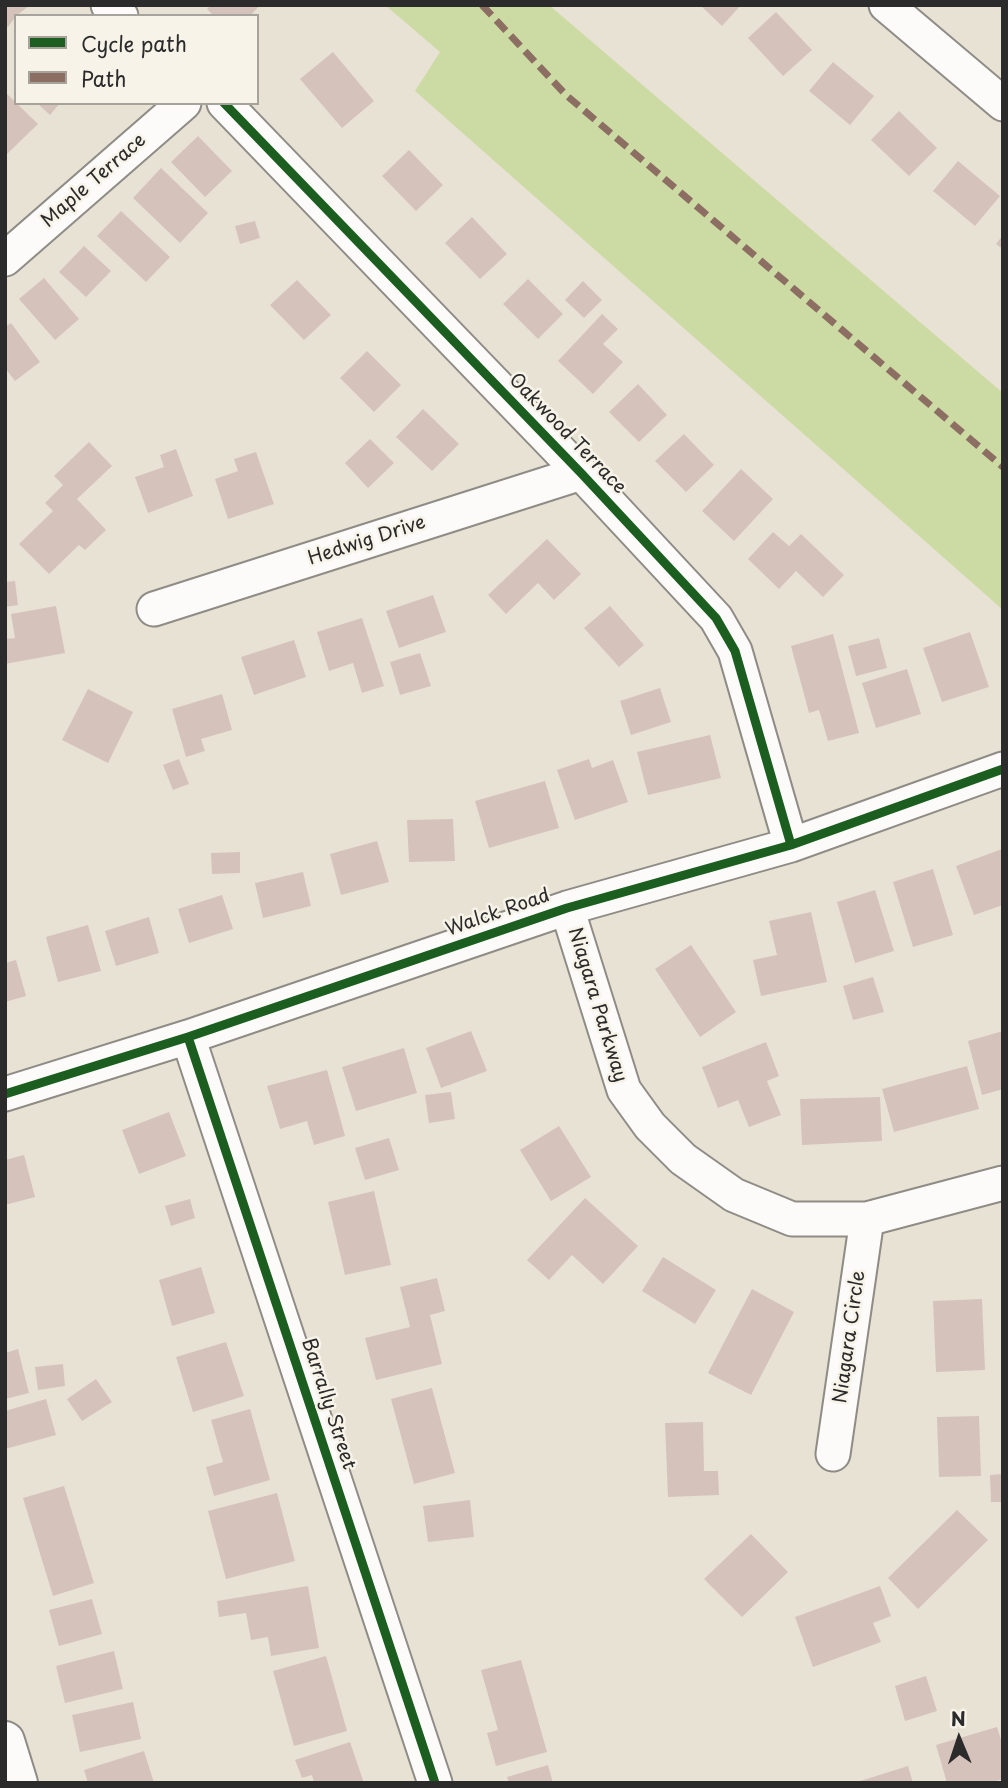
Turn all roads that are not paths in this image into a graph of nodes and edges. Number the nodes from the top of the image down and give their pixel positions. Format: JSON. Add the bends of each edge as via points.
{"nodes":[{"id":1,"x":886,"y":5,"type":"edge"},
{"id":2,"x":1003,"y":104,"type":"edge"},
{"id":3,"x":182,"y":105,"type":"edge"},
{"id":4,"x":225,"y":105,"type":"edge"},
{"id":5,"x":5,"y":259,"type":"edge"},
{"id":6,"x":581,"y":473,"type":"junction"},
{"id":7,"x":154,"y":609,"type":"dead end"},
{"id":8,"x":1003,"y":769,"type":"edge"},
{"id":9,"x":791,"y":845,"type":"junction"},
{"id":10,"x":567,"y":908,"type":"junction"},
{"id":11,"x":188,"y":1037,"type":"junction"},
{"id":12,"x":5,"y":1094,"type":"edge"},
{"id":13,"x":1003,"y":1183,"type":"edge"},
{"id":14,"x":867,"y":1219,"type":"junction"},
{"id":15,"x":833,"y":1454,"type":"dead end"},
{"id":16,"x":5,"y":1741,"type":"edge"},
{"id":17,"x":18,"y":1783,"type":"edge"},
{"id":18,"x":435,"y":1783,"type":"edge"}],
"edges":[{"from":1,"to":2,"type":"street"},
{"from":3,"to":5,"type":"street","name":"Maple Terrace"},
{"from":4,"to":6,"type":"street","name":"Oakwood Terrace"},
{"from":6,"to":7,"type":"street","name":"Hedwig Drive"},
{"from":6,"to":9,"type":"street","name":"Oakwood Terrace","via":[[716,618],[736,652]]},
{"from":8,"to":9,"type":"street","name":"Walck Road"},
{"from":9,"to":10,"type":"street","name":"Walck Road"},
{"from":10,"to":11,"type":"street","name":"Walck Road"},
{"from":10,"to":14,"type":"street","name":"Niagara Parkway","via":[[624,1090],[650,1126],[683,1158],[734,1195],[792,1219]]},
{"from":11,"to":12,"type":"street","name":"Walck Road"},
{"from":11,"to":18,"type":"street","name":"Barrally Street"},
{"from":13,"to":14,"type":"street","name":"Niagara Parkway"},
{"from":14,"to":15,"type":"street","name":"Niagara Circle"},
{"from":16,"to":17,"type":"street"}]}
